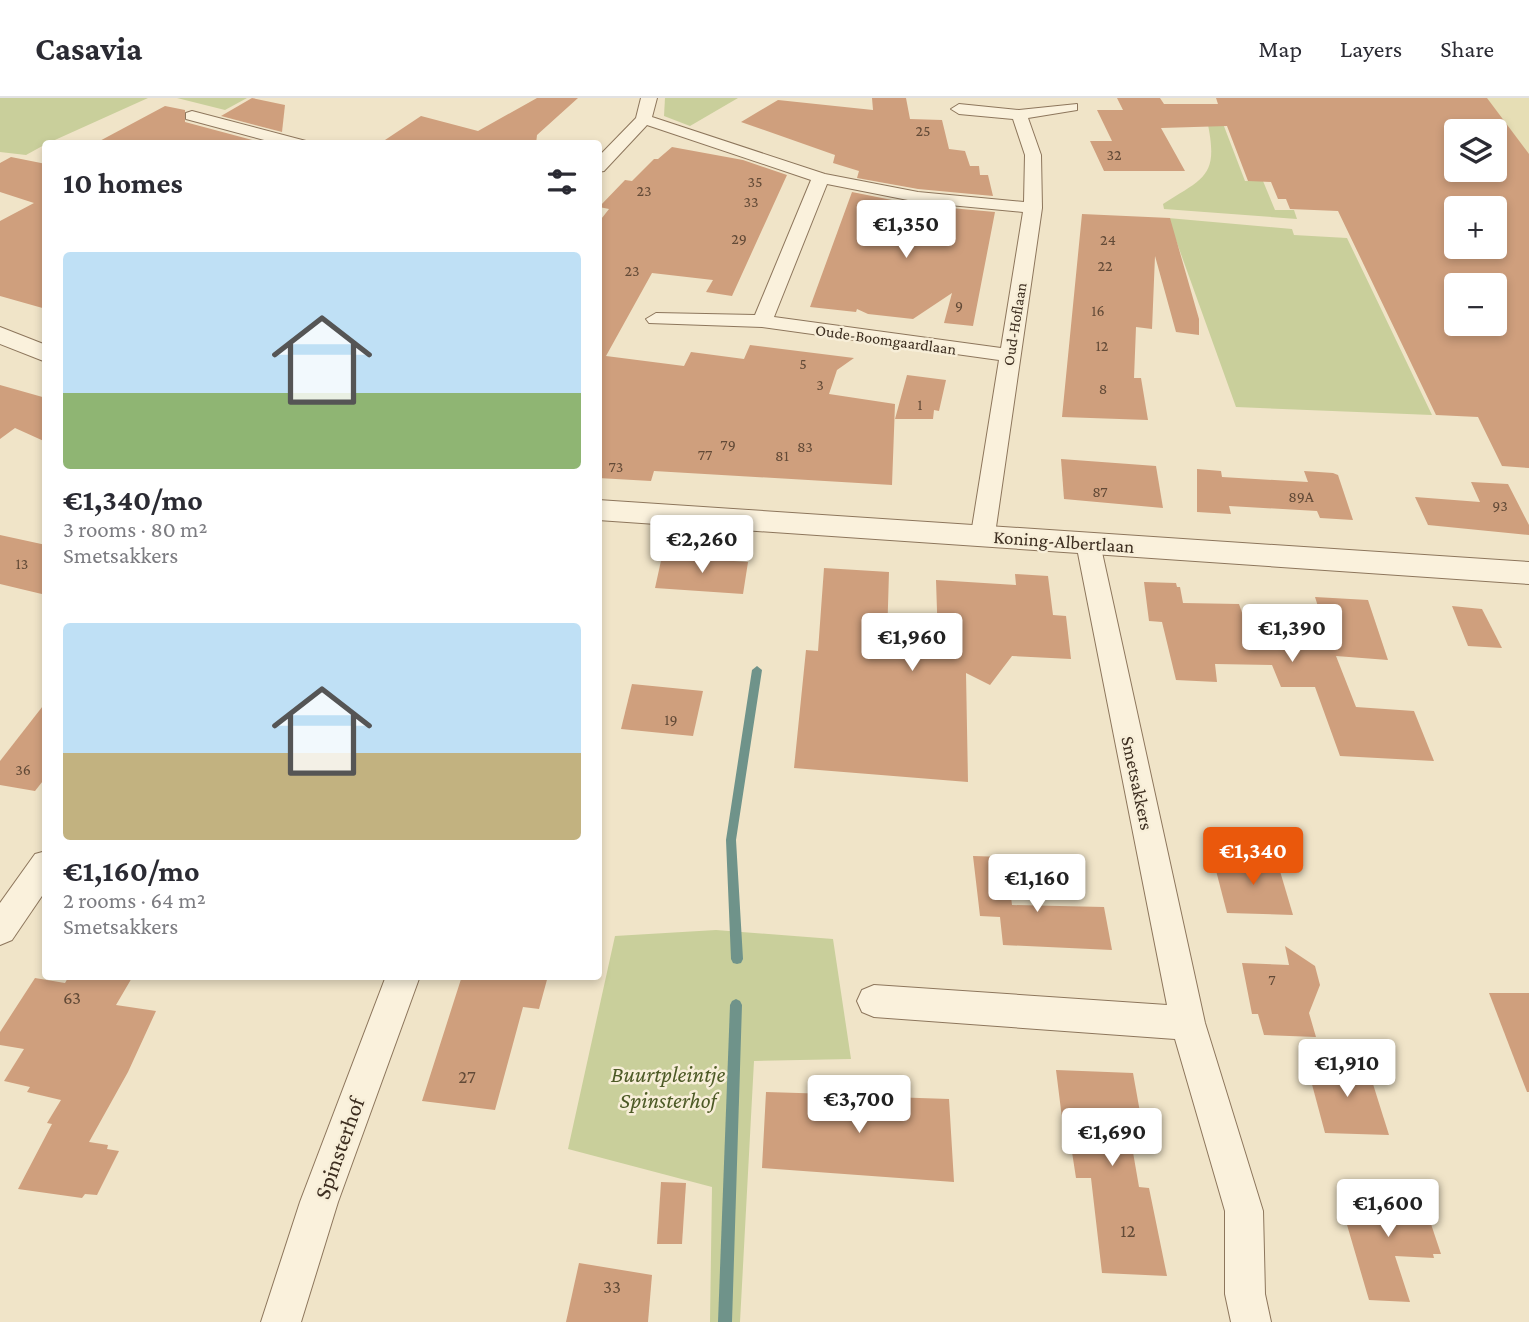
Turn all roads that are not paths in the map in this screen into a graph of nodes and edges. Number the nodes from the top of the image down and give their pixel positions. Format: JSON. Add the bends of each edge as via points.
{"nodes":[{"id":1,"x":649,"y":98,"type":"edge"},
{"id":2,"x":1072,"y":107,"type":"dead end"},
{"id":3,"x":959,"y":110,"type":"dead end"},
{"id":4,"x":192,"y":116,"type":"dead end"},
{"id":5,"x":1019,"y":116,"type":"junction"},
{"id":6,"x":645,"y":119,"type":"junction"},
{"id":7,"x":247,"y":131,"type":"junction"},
{"id":8,"x":232,"y":140,"type":"edge"},
{"id":9,"x":284,"y":140,"type":"edge"},
{"id":10,"x":602,"y":163,"type":"edge"},
{"id":11,"x":821,"y":178,"type":"junction"},
{"id":12,"x":1034,"y":208,"type":"junction"},
{"id":13,"x":656,"y":319,"type":"dead end"},
{"id":14,"x":762,"y":321,"type":"junction"},
{"id":15,"x":0,"y":335,"type":"edge"},
{"id":16,"x":42,"y":352,"type":"edge"},
{"id":17,"x":1009,"y":355,"type":"junction"},
{"id":18,"x":602,"y":509,"type":"edge"},
{"id":19,"x":983,"y":534,"type":"junction"},
{"id":20,"x":1088,"y":543,"type":"junction"},
{"id":21,"x":1529,"y":573,"type":"edge"},
{"id":22,"x":42,"y":870,"type":"edge"},
{"id":23,"x":0,"y":930,"type":"edge"},
{"id":24,"x":402,"y":980,"type":"edge"},
{"id":25,"x":874,"y":1001,"type":"dead end"},
{"id":26,"x":1188,"y":1023,"type":"junction"},
{"id":27,"x":281,"y":1322,"type":"edge"},
{"id":28,"x":1251,"y":1322,"type":"edge"}],
"edges":[{"from":1,"to":6,"type":"street"},
{"from":2,"to":5,"type":"street"},
{"from":3,"to":5,"type":"street"},
{"from":4,"to":7,"type":"street"},
{"from":5,"to":12,"type":"street","name":"Oud-Hoflaan","via":[[1033,155]]},
{"from":6,"to":10,"type":"street"},
{"from":6,"to":11,"type":"street"},
{"from":7,"to":8,"type":"street"},
{"from":7,"to":9,"type":"street"},
{"from":11,"to":12,"type":"street","via":[[918,197]]},
{"from":11,"to":14,"type":"street"},
{"from":12,"to":17,"type":"street","name":"Oud-Hoflaan"},
{"from":13,"to":14,"type":"street","name":"Oude-Boomgaardlaan"},
{"from":14,"to":17,"type":"street","name":"Oude-Boomgaardlaan"},
{"from":15,"to":16,"type":"street"},
{"from":17,"to":19,"type":"street","name":"Oud-Hoflaan"},
{"from":18,"to":19,"type":"street","name":"Koning-Albertlaan"},
{"from":19,"to":20,"type":"street","name":"Koning-Albertlaan"},
{"from":20,"to":21,"type":"street","name":"Koning-Albertlaan"},
{"from":20,"to":26,"type":"street","name":"Smetsakkers"},
{"from":22,"to":23,"type":"street"},
{"from":24,"to":27,"type":"street","name":"Spinsterhof","via":[[319,1202]]},
{"from":25,"to":26,"type":"street"},
{"from":26,"to":28,"type":"street","name":"Smetsakkers","via":[[1244,1211],[1245,1294]]}]}
